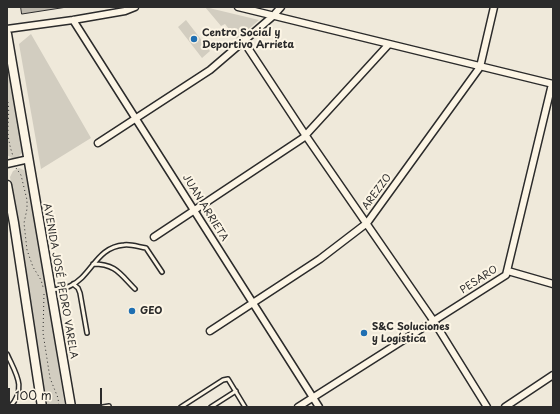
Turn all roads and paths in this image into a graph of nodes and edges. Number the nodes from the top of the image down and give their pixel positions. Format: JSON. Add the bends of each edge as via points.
{"nodes":[{"id":1,"x":135,"y":7,"type":"edge"},
{"id":2,"x":238,"y":7,"type":"edge"},
{"id":3,"x":280,"y":7,"type":"edge"},
{"id":4,"x":494,"y":7,"type":"edge"},
{"id":5,"x":273,"y":16,"type":"junction"},
{"id":6,"x":73,"y":20,"type":"junction"},
{"id":7,"x":7,"y":29,"type":"edge"},
{"id":8,"x":7,"y":34,"type":"edge"},
{"id":9,"x":244,"y":42,"type":"junction"},
{"id":10,"x":389,"y":44,"type":"junction"},
{"id":11,"x":480,"y":67,"type":"junction"},
{"id":12,"x":553,"y":84,"type":"edge"},
{"id":13,"x":7,"y":98,"type":"edge"},
{"id":14,"x":137,"y":118,"type":"junction"},
{"id":15,"x":306,"y":136,"type":"junction"},
{"id":16,"x":98,"y":143,"type":"dead end"},
{"id":17,"x":29,"y":159,"type":"junction"},
{"id":18,"x":14,"y":162,"type":"junction"},
{"id":19,"x":7,"y":164,"type":"edge"},
{"id":20,"x":7,"y":185,"type":"edge"},
{"id":21,"x":194,"y":211,"type":"junction"},
{"id":22,"x":367,"y":223,"type":"junction"},
{"id":23,"x":154,"y":237,"type":"dead end"},
{"id":24,"x":93,"y":264,"type":"junction"},
{"id":25,"x":508,"y":271,"type":"junction"},
{"id":26,"x":162,"y":272,"type":"dead end"},
{"id":27,"x":73,"y":284,"type":"junction"},
{"id":28,"x":553,"y":284,"type":"edge"},
{"id":29,"x":135,"y":289,"type":"dead end"},
{"id":30,"x":52,"y":290,"type":"junction"},
{"id":31,"x":253,"y":304,"type":"junction"},
{"id":32,"x":433,"y":320,"type":"junction"},
{"id":33,"x":210,"y":331,"type":"dead end"},
{"id":34,"x":87,"y":333,"type":"dead end"},
{"id":35,"x":7,"y":354,"type":"edge"},
{"id":36,"x":553,"y":375,"type":"edge"},
{"id":37,"x":236,"y":391,"type":"junction"},
{"id":38,"x":313,"y":398,"type":"junction"},
{"id":39,"x":109,"y":406,"type":"dead end"},
{"id":40,"x":244,"y":406,"type":"edge"},
{"id":41,"x":10,"y":407,"type":"edge"},
{"id":42,"x":42,"y":407,"type":"edge"},
{"id":43,"x":59,"y":407,"type":"edge"},
{"id":44,"x":71,"y":407,"type":"edge"},
{"id":45,"x":103,"y":407,"type":"edge"},
{"id":46,"x":181,"y":407,"type":"edge"},
{"id":47,"x":211,"y":407,"type":"edge"},
{"id":48,"x":239,"y":407,"type":"edge"},
{"id":49,"x":298,"y":407,"type":"edge"},
{"id":50,"x":319,"y":407,"type":"edge"},
{"id":51,"x":487,"y":407,"type":"edge"},
{"id":52,"x":505,"y":407,"type":"edge"}],
"edges":[{"from":1,"to":6,"type":"street"},
{"from":2,"to":5,"type":"street"},
{"from":3,"to":5,"type":"street"},
{"from":4,"to":11,"type":"street","name":"AREZZO"},
{"from":5,"to":9,"type":"street"},
{"from":5,"to":10,"type":"street"},
{"from":6,"to":7,"type":"street"},
{"from":6,"to":14,"type":"street","name":"JUAN ARRIETA"},
{"from":8,"to":17,"type":"street","name":"AVENIDA JOSÉ PEDRO VARELA"},
{"from":9,"to":14,"type":"street","via":[[210,70]]},
{"from":9,"to":15,"type":"street"},
{"from":10,"to":11,"type":"street"},
{"from":10,"to":15,"type":"street"},
{"from":11,"to":12,"type":"street"},
{"from":11,"to":22,"type":"street","name":"AREZZO"},
{"from":12,"to":25,"type":"street","name":"PESARO"},
{"from":13,"to":18,"type":"path","via":[[9,143]]},
{"from":14,"to":16,"type":"street"},
{"from":14,"to":21,"type":"street","name":"JUAN ARRIETA"},
{"from":15,"to":21,"type":"street"},
{"from":15,"to":22,"type":"street"},
{"from":17,"to":18,"type":"street"},
{"from":17,"to":30,"type":"street","name":"AVENIDA JOSÉ PEDRO VARELA"},
{"from":18,"to":19,"type":"street"},
{"from":18,"to":43,"type":"path","via":[[16,170],[21,175],[27,200],[24,223],[27,250],[43,289],[43,333],[50,378]]},
{"from":20,"to":42,"type":"street"},
{"from":21,"to":23,"type":"street"},
{"from":21,"to":31,"type":"street","name":"JUAN ARRIETA"},
{"from":22,"to":31,"type":"street","name":"AREZZO","via":[[320,260]]},
{"from":22,"to":32,"type":"street"},
{"from":24,"to":26,"type":"lane","via":[[106,250],[114,246],[127,245],[146,248]]},
{"from":24,"to":27,"type":"lane","via":[[84,276]]},
{"from":24,"to":29,"type":"lane","via":[[113,267]]},
{"from":25,"to":28,"type":"street"},
{"from":25,"to":32,"type":"street","name":"PESARO","via":[[503,277]]},
{"from":27,"to":30,"type":"lane"},
{"from":27,"to":34,"type":"lane","via":[[80,292]]},
{"from":30,"to":44,"type":"street","name":"AVENIDA JOSÉ PEDRO VARELA"},
{"from":31,"to":33,"type":"street","name":"AREZZO"},
{"from":31,"to":38,"type":"street","name":"JUAN ARRIETA"},
{"from":32,"to":38,"type":"street","name":"PESARO"},
{"from":32,"to":51,"type":"street"},
{"from":35,"to":41,"type":"lane","via":[[19,387],[19,395]]},
{"from":36,"to":52,"type":"street"},
{"from":37,"to":40,"type":"lane"},
{"from":37,"to":46,"type":"lane","via":[[228,379],[225,379]]},
{"from":37,"to":47,"type":"lane"},
{"from":38,"to":49,"type":"street","name":"PESARO"},
{"from":38,"to":50,"type":"street","name":"JUAN ARRIETA"},
{"from":39,"to":45,"type":"lane"},
{"from":40,"to":48,"type":"lane"}]}
